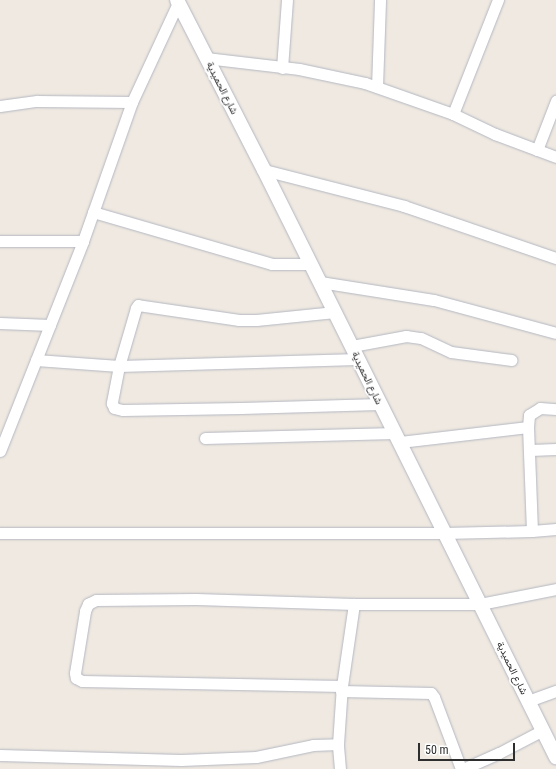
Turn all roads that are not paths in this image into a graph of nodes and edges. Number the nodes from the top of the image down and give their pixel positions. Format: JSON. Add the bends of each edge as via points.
{"nodes":[{"id":1,"x":286,"y":0,"type":"edge"},
{"id":2,"x":380,"y":0,"type":"edge"},
{"id":3,"x":498,"y":0,"type":"edge"},
{"id":4,"x":178,"y":2,"type":"edge"},
{"id":5,"x":206,"y":58,"type":"junction"},
{"id":6,"x":282,"y":68,"type":"junction"},
{"id":7,"x":377,"y":87,"type":"junction"},
{"id":8,"x":556,"y":101,"type":"edge"},
{"id":9,"x":132,"y":102,"type":"junction"},
{"id":10,"x":0,"y":106,"type":"edge"},
{"id":11,"x":453,"y":114,"type":"junction"},
{"id":12,"x":537,"y":150,"type":"junction"},
{"id":13,"x":556,"y":157,"type":"edge"},
{"id":14,"x":264,"y":170,"type":"junction"},
{"id":15,"x":93,"y":212,"type":"junction"},
{"id":16,"x":0,"y":241,"type":"edge"},
{"id":17,"x":83,"y":241,"type":"junction"},
{"id":18,"x":556,"y":258,"type":"edge"},
{"id":19,"x":311,"y":264,"type":"junction"},
{"id":20,"x":320,"y":282,"type":"junction"},
{"id":21,"x":335,"y":312,"type":"junction"},
{"id":22,"x":0,"y":323,"type":"edge"},
{"id":23,"x":50,"y":325,"type":"junction"},
{"id":24,"x":556,"y":332,"type":"edge"},
{"id":25,"x":352,"y":346,"type":"junction"},
{"id":26,"x":358,"y":359,"type":"junction"},
{"id":27,"x":36,"y":360,"type":"junction"},
{"id":28,"x":511,"y":360,"type":"dead end"},
{"id":29,"x":119,"y":366,"type":"junction"},
{"id":30,"x":380,"y":404,"type":"junction"},
{"id":31,"x":556,"y":409,"type":"edge"},
{"id":32,"x":528,"y":427,"type":"junction"},
{"id":33,"x":2,"y":438,"type":"edge"},
{"id":34,"x":205,"y":438,"type":"dead end"},
{"id":35,"x":397,"y":438,"type":"junction"},
{"id":36,"x":556,"y":449,"type":"edge"},
{"id":37,"x":530,"y":450,"type":"junction"},
{"id":38,"x":0,"y":451,"type":"edge"},
{"id":39,"x":556,"y":529,"type":"edge"},
{"id":40,"x":532,"y":531,"type":"junction"},
{"id":41,"x":444,"y":532,"type":"junction"},
{"id":42,"x":0,"y":533,"type":"edge"},
{"id":43,"x":556,"y":589,"type":"edge"},
{"id":44,"x":354,"y":604,"type":"junction"},
{"id":45,"x":480,"y":604,"type":"junction"},
{"id":46,"x":341,"y":688,"type":"junction"},
{"id":47,"x":556,"y":691,"type":"edge"},
{"id":48,"x":528,"y":701,"type":"junction"},
{"id":49,"x":543,"y":730,"type":"junction"},
{"id":50,"x":338,"y":744,"type":"junction"},
{"id":51,"x":0,"y":756,"type":"edge"},
{"id":52,"x":556,"y":757,"type":"edge"},
{"id":53,"x":340,"y":769,"type":"edge"},
{"id":54,"x":462,"y":769,"type":"edge"}],
"edges":[{"from":1,"to":6,"type":"street"},
{"from":2,"to":7,"type":"street"},
{"from":3,"to":11,"type":"street"},
{"from":4,"to":5,"type":"street","name":"شارع الحميدية"},
{"from":4,"to":9,"type":"street"},
{"from":5,"to":6,"type":"street"},
{"from":5,"to":14,"type":"street","name":"شارع الحميدية"},
{"from":6,"to":7,"type":"street","via":[[299,69]]},
{"from":7,"to":11,"type":"street"},
{"from":8,"to":12,"type":"street"},
{"from":9,"to":10,"type":"street","via":[[37,101]]},
{"from":9,"to":15,"type":"street"},
{"from":11,"to":12,"type":"street"},
{"from":12,"to":13,"type":"street"},
{"from":14,"to":18,"type":"street","via":[[404,206]]},
{"from":14,"to":19,"type":"street","name":"شارع الحميدية"},
{"from":15,"to":17,"type":"street"},
{"from":15,"to":19,"type":"street","via":[[272,264]]},
{"from":16,"to":17,"type":"street"},
{"from":17,"to":23,"type":"street"},
{"from":19,"to":20,"type":"street","name":"شارع الحميدية"},
{"from":20,"to":21,"type":"street","name":"شارع الحميدية"},
{"from":20,"to":24,"type":"street","via":[[434,300]]},
{"from":21,"to":25,"type":"street","name":"شارع الحميدية"},
{"from":21,"to":29,"type":"street","via":[[251,320],[138,305]]},
{"from":22,"to":23,"type":"street"},
{"from":23,"to":27,"type":"street"},
{"from":25,"to":26,"type":"street","name":"شارع الحميدية"},
{"from":25,"to":28,"type":"street","via":[[406,336],[421,338],[451,352]]},
{"from":26,"to":29,"type":"street"},
{"from":26,"to":30,"type":"street","name":"شارع الحميدية"},
{"from":27,"to":29,"type":"street"},
{"from":27,"to":33,"type":"street"},
{"from":29,"to":30,"type":"street","via":[[112,403],[114,408],[123,410]]},
{"from":30,"to":35,"type":"street","name":"شارع الحميدية"},
{"from":31,"to":32,"type":"street","via":[[540,408],[529,415]]},
{"from":32,"to":35,"type":"street"},
{"from":32,"to":37,"type":"street"},
{"from":33,"to":38,"type":"street"},
{"from":34,"to":35,"type":"street"},
{"from":35,"to":41,"type":"street","name":"شارع الحميدية"},
{"from":36,"to":37,"type":"street"},
{"from":37,"to":40,"type":"street"},
{"from":39,"to":40,"type":"street"},
{"from":40,"to":41,"type":"street"},
{"from":41,"to":42,"type":"street"},
{"from":41,"to":45,"type":"street","name":"شارع الحميدية"},
{"from":43,"to":45,"type":"street"},
{"from":44,"to":45,"type":"street"},
{"from":44,"to":46,"type":"street"},
{"from":44,"to":46,"type":"street","via":[[196,599],[96,600],[88,604],[85,611],[75,673],[76,678],[82,681]]},
{"from":45,"to":48,"type":"street","name":"شارع الحميدية"},
{"from":46,"to":50,"type":"street"},
{"from":46,"to":54,"type":"street","via":[[431,693]]},
{"from":47,"to":48,"type":"street"},
{"from":48,"to":49,"type":"street","name":"شارع الحميدية"},
{"from":49,"to":52,"type":"street","name":"شارع الحميدية"},
{"from":49,"to":54,"type":"street"},
{"from":50,"to":51,"type":"street","via":[[313,745],[256,757],[181,760]]},
{"from":50,"to":53,"type":"street"}]}
